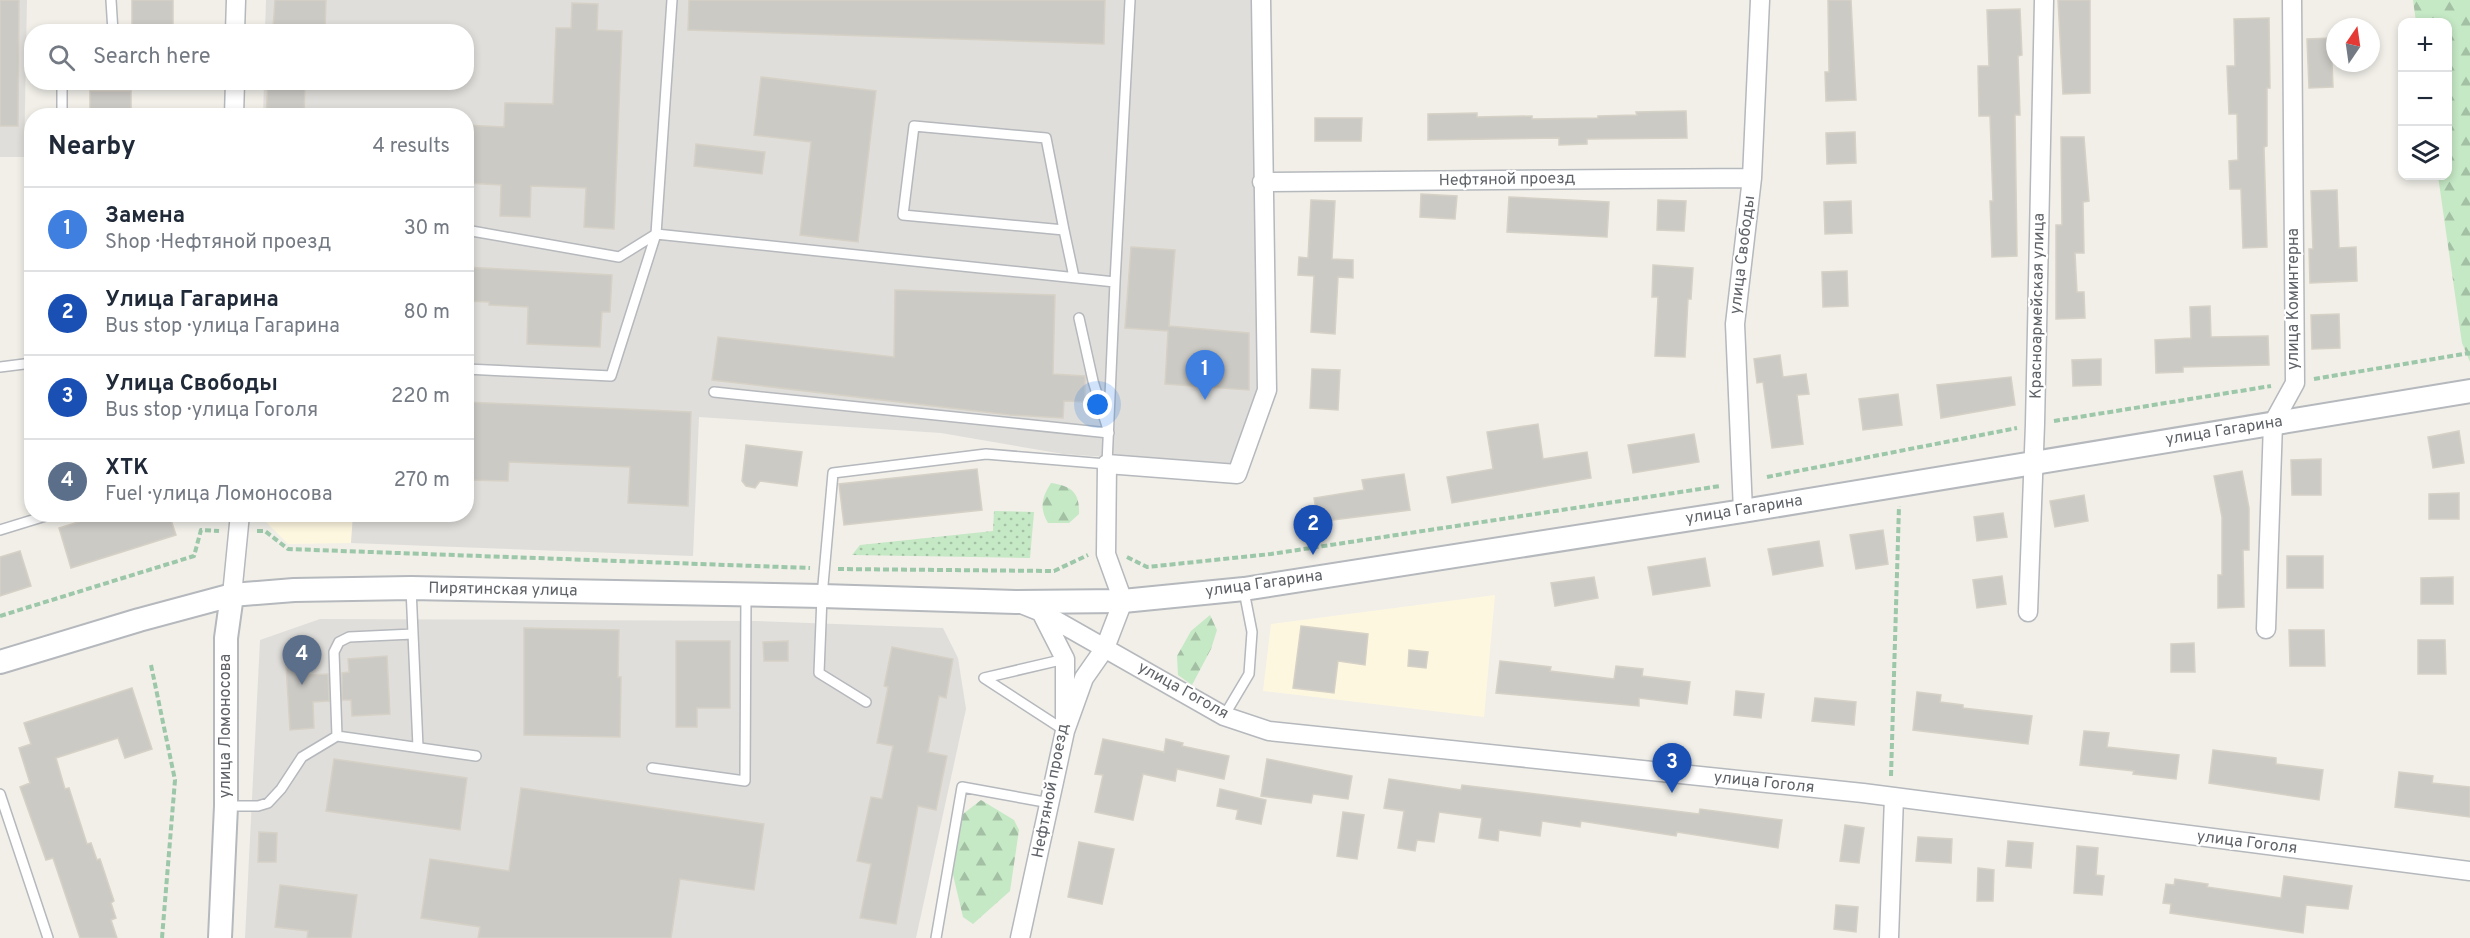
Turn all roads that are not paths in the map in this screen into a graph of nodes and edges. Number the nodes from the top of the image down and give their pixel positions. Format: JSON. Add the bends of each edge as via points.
{"nodes":[{"id":1,"x":111,"y":0,"type":"edge"},
{"id":2,"x":236,"y":0,"type":"edge"},
{"id":3,"x":672,"y":0,"type":"edge"},
{"id":4,"x":1130,"y":0,"type":"edge"},
{"id":5,"x":1261,"y":0,"type":"edge"},
{"id":6,"x":1760,"y":0,"type":"edge"},
{"id":7,"x":2044,"y":0,"type":"edge"},
{"id":8,"x":2292,"y":0,"type":"edge"},
{"id":9,"x":112,"y":24,"type":"edge"},
{"id":10,"x":236,"y":24,"type":"edge"},
{"id":11,"x":62,"y":90,"type":"edge"},
{"id":12,"x":235,"y":90,"type":"edge"},
{"id":13,"x":63,"y":108,"type":"edge"},
{"id":14,"x":234,"y":108,"type":"edge"},
{"id":15,"x":1752,"y":178,"type":"junction"},
{"id":16,"x":1262,"y":182,"type":"junction"},
{"id":17,"x":1064,"y":230,"type":"junction"},
{"id":18,"x":474,"y":231,"type":"edge"},
{"id":19,"x":656,"y":234,"type":"junction"},
{"id":20,"x":1074,"y":277,"type":"junction"},
{"id":21,"x":1115,"y":282,"type":"junction"},
{"id":22,"x":1079,"y":318,"type":"dead end"},
{"id":23,"x":24,"y":364,"type":"edge"},
{"id":24,"x":0,"y":367,"type":"edge"},
{"id":25,"x":474,"y":369,"type":"edge"},
{"id":26,"x":714,"y":392,"type":"dead end"},
{"id":27,"x":2470,"y":392,"type":"edge"},
{"id":28,"x":2273,"y":423,"type":"junction"},
{"id":29,"x":1109,"y":433,"type":"junction"},
{"id":30,"x":2034,"y":462,"type":"junction"},
{"id":31,"x":1107,"y":464,"type":"junction"},
{"id":32,"x":1743,"y":511,"type":"junction"},
{"id":33,"x":26,"y":522,"type":"edge"},
{"id":34,"x":239,"y":523,"type":"edge"},
{"id":35,"x":0,"y":530,"type":"edge"},
{"id":36,"x":411,"y":588,"type":"junction"},
{"id":37,"x":1244,"y":589,"type":"junction"},
{"id":38,"x":746,"y":594,"type":"junction"},
{"id":39,"x":232,"y":595,"type":"junction"},
{"id":40,"x":822,"y":596,"type":"junction"},
{"id":41,"x":1123,"y":601,"type":"junction"},
{"id":42,"x":1016,"y":602,"type":"junction"},
{"id":43,"x":1041,"y":612,"type":"junction"},
{"id":44,"x":2028,"y":612,"type":"dead end"},
{"id":45,"x":2266,"y":629,"type":"dead end"},
{"id":46,"x":413,"y":634,"type":"junction"},
{"id":47,"x":1105,"y":648,"type":"junction"},
{"id":48,"x":1065,"y":659,"type":"junction"},
{"id":49,"x":0,"y":662,"type":"edge"},
{"id":50,"x":866,"y":702,"type":"dead end"},
{"id":51,"x":1224,"y":716,"type":"junction"},
{"id":52,"x":1065,"y":731,"type":"junction"},
{"id":53,"x":337,"y":735,"type":"junction"},
{"id":54,"x":418,"y":747,"type":"junction"},
{"id":55,"x":477,"y":756,"type":"dead end"},
{"id":56,"x":652,"y":768,"type":"dead end"},
{"id":57,"x":0,"y":794,"type":"edge"},
{"id":58,"x":1894,"y":797,"type":"junction"},
{"id":59,"x":1050,"y":803,"type":"junction"},
{"id":60,"x":226,"y":806,"type":"junction"},
{"id":61,"x":2470,"y":872,"type":"edge"},
{"id":62,"x":48,"y":938,"type":"edge"},
{"id":63,"x":220,"y":938,"type":"edge"},
{"id":64,"x":936,"y":938,"type":"edge"},
{"id":65,"x":1020,"y":938,"type":"edge"},
{"id":66,"x":1889,"y":938,"type":"edge"}],
"edges":[{"from":1,"to":9,"type":"lane"},
{"from":2,"to":10,"type":"street"},
{"from":3,"to":19,"type":"lane"},
{"from":4,"to":21,"type":"lane"},
{"from":5,"to":16,"type":"street"},
{"from":6,"to":15,"type":"street","name":"улица Свободы"},
{"from":7,"to":30,"type":"street","name":"Красноармейская улица"},
{"from":8,"to":28,"type":"street","name":"улица Коминтерна","via":[[2295,383]]},
{"from":11,"to":13,"type":"lane"},
{"from":12,"to":14,"type":"street"},
{"from":15,"to":16,"type":"street","name":"Нефтяной проезд"},
{"from":15,"to":32,"type":"street","name":"улица Свободы","via":[[1735,324]]},
{"from":16,"to":31,"type":"street","via":[[1267,390],[1237,474]]},
{"from":17,"to":17,"type":"lane","via":[[903,215],[914,126],[1046,138]]},
{"from":17,"to":20,"type":"lane"},
{"from":18,"to":19,"type":"lane","via":[[619,257]]},
{"from":19,"to":20,"type":"lane"},
{"from":19,"to":25,"type":"lane","via":[[611,376]]},
{"from":20,"to":21,"type":"lane"},
{"from":21,"to":29,"type":"lane"},
{"from":22,"to":29,"type":"lane"},
{"from":23,"to":24,"type":"lane"},
{"from":26,"to":29,"type":"lane"},
{"from":27,"to":28,"type":"street","name":"улица Гагарина"},
{"from":28,"to":30,"type":"street","name":"улица Гагарина"},
{"from":28,"to":45,"type":"street","name":"улица Коминтерна"},
{"from":29,"to":31,"type":"lane"},
{"from":30,"to":32,"type":"street","name":"улица Гагарина"},
{"from":30,"to":44,"type":"street","name":"Красноармейская улица"},
{"from":31,"to":40,"type":"lane","via":[[986,454],[833,473]]},
{"from":31,"to":41,"type":"street","via":[[1106,554]]},
{"from":32,"to":37,"type":"street","name":"улица Гагарина"},
{"from":33,"to":35,"type":"lane"},
{"from":34,"to":39,"type":"street","name":"улица Ломоносова"},
{"from":36,"to":38,"type":"street","name":"Пирятинская улица"},
{"from":36,"to":39,"type":"street","name":"Пирятинская улица"},
{"from":36,"to":46,"type":"lane"},
{"from":37,"to":41,"type":"street","name":"улица Гагарина"},
{"from":37,"to":51,"type":"lane","via":[[1252,632],[1249,674]]},
{"from":38,"to":40,"type":"street","name":"Пирятинская улица"},
{"from":38,"to":56,"type":"lane","via":[[745,781]]},
{"from":39,"to":49,"type":"street","name":"Пирятинская улица"},
{"from":39,"to":60,"type":"street","name":"улица Ломоносова","via":[[226,638]]},
{"from":40,"to":42,"type":"street","name":"Пирятинская улица"},
{"from":40,"to":50,"type":"lane","via":[[819,673]]},
{"from":41,"to":42,"type":"street","name":"улица Гагарина"},
{"from":41,"to":47,"type":"street"},
{"from":42,"to":43,"type":"street","name":"улица Гоголя"},
{"from":43,"to":47,"type":"street","name":"улица Гоголя"},
{"from":43,"to":48,"type":"street","name":"Нефтяной проезд"},
{"from":46,"to":53,"type":"lane","via":[[349,636],[339,642],[334,652]]},
{"from":46,"to":54,"type":"lane"},
{"from":47,"to":51,"type":"street","name":"улица Гоголя"},
{"from":47,"to":52,"type":"street","via":[[1084,678]]},
{"from":48,"to":52,"type":"street","name":"Нефтяной проезд"},
{"from":48,"to":52,"type":"lane","via":[[984,678]]},
{"from":51,"to":58,"type":"street","name":"улица Гоголя","via":[[1269,731]]},
{"from":52,"to":59,"type":"street","name":"Нефтяной проезд"},
{"from":53,"to":54,"type":"lane"},
{"from":53,"to":60,"type":"lane","via":[[302,757],[278,794],[268,802],[258,806]]},
{"from":54,"to":55,"type":"lane"},
{"from":57,"to":62,"type":"lane"},
{"from":58,"to":61,"type":"street","name":"улица Гоголя"},
{"from":58,"to":66,"type":"street"},
{"from":59,"to":64,"type":"lane","via":[[962,787]]},
{"from":59,"to":65,"type":"street","name":"Нефтяной проезд"},
{"from":60,"to":63,"type":"street","name":"улица Ломоносова"}]}
